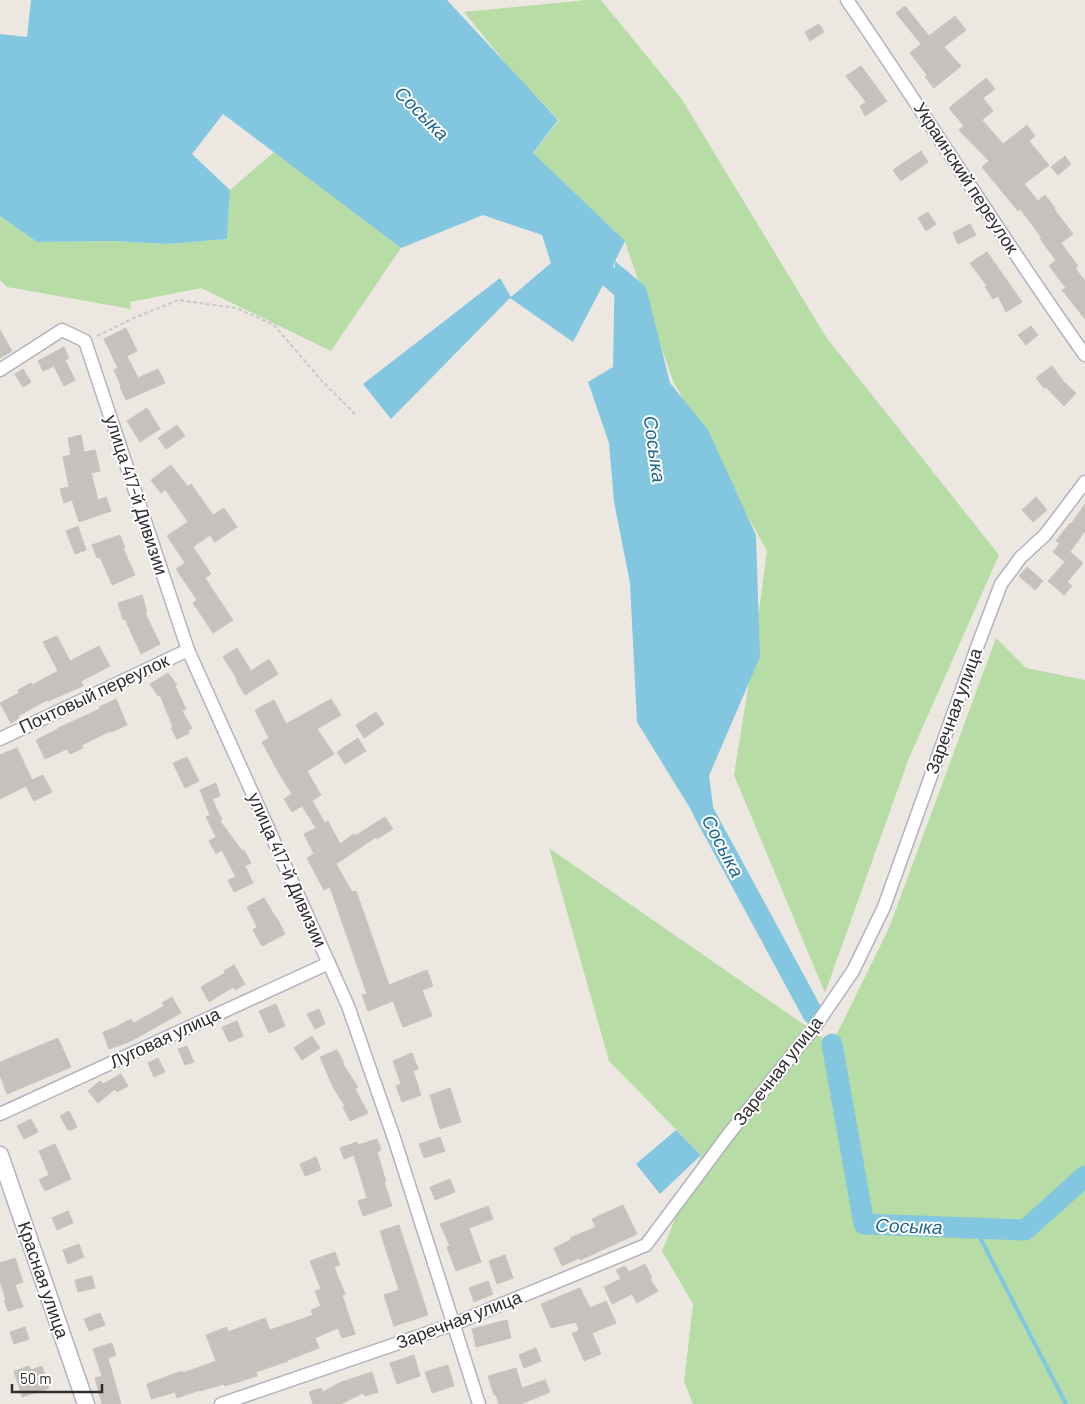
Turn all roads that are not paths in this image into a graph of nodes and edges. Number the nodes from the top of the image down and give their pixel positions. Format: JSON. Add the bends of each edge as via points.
{"nodes":[{"id":1,"x":847,"y":0,"type":"edge"},
{"id":2,"x":1085,"y":355,"type":"edge"},
{"id":3,"x":0,"y":370,"type":"edge"},
{"id":4,"x":1085,"y":482,"type":"edge"},
{"id":5,"x":188,"y":650,"type":"junction"},
{"id":6,"x":0,"y":738,"type":"edge"},
{"id":7,"x":329,"y":963,"type":"junction"},
{"id":8,"x":0,"y":1114,"type":"edge"},
{"id":9,"x":0,"y":1155,"type":"edge"},
{"id":10,"x":454,"y":1324,"type":"junction"},
{"id":11,"x":86,"y":1404,"type":"edge"},
{"id":12,"x":221,"y":1404,"type":"edge"},
{"id":13,"x":478,"y":1404,"type":"edge"}],
"edges":[{"from":1,"to":2,"type":"street","name":"Украинский переулок"},
{"from":3,"to":5,"type":"street","name":"улица 417-й Дивизии","via":[[62,330],[85,341]]},
{"from":4,"to":10,"type":"street","name":"Заречная улица","via":[[1045,535],[1021,557],[1001,584],[884,907],[853,971],[816,1025],[646,1245]]},
{"from":5,"to":6,"type":"street","name":"Почтовый переулок"},
{"from":5,"to":7,"type":"street","name":"улица 417-й Дивизии"},
{"from":7,"to":8,"type":"street","name":"Луговая улица"},
{"from":7,"to":10,"type":"street","name":"улица 417-й Дивизии","via":[[348,1006],[395,1141]]},
{"from":9,"to":11,"type":"street","name":"Красная улица"},
{"from":10,"to":12,"type":"street","name":"Заречная улица"},
{"from":10,"to":13,"type":"street","name":"улица 417-й Дивизии"}]}
